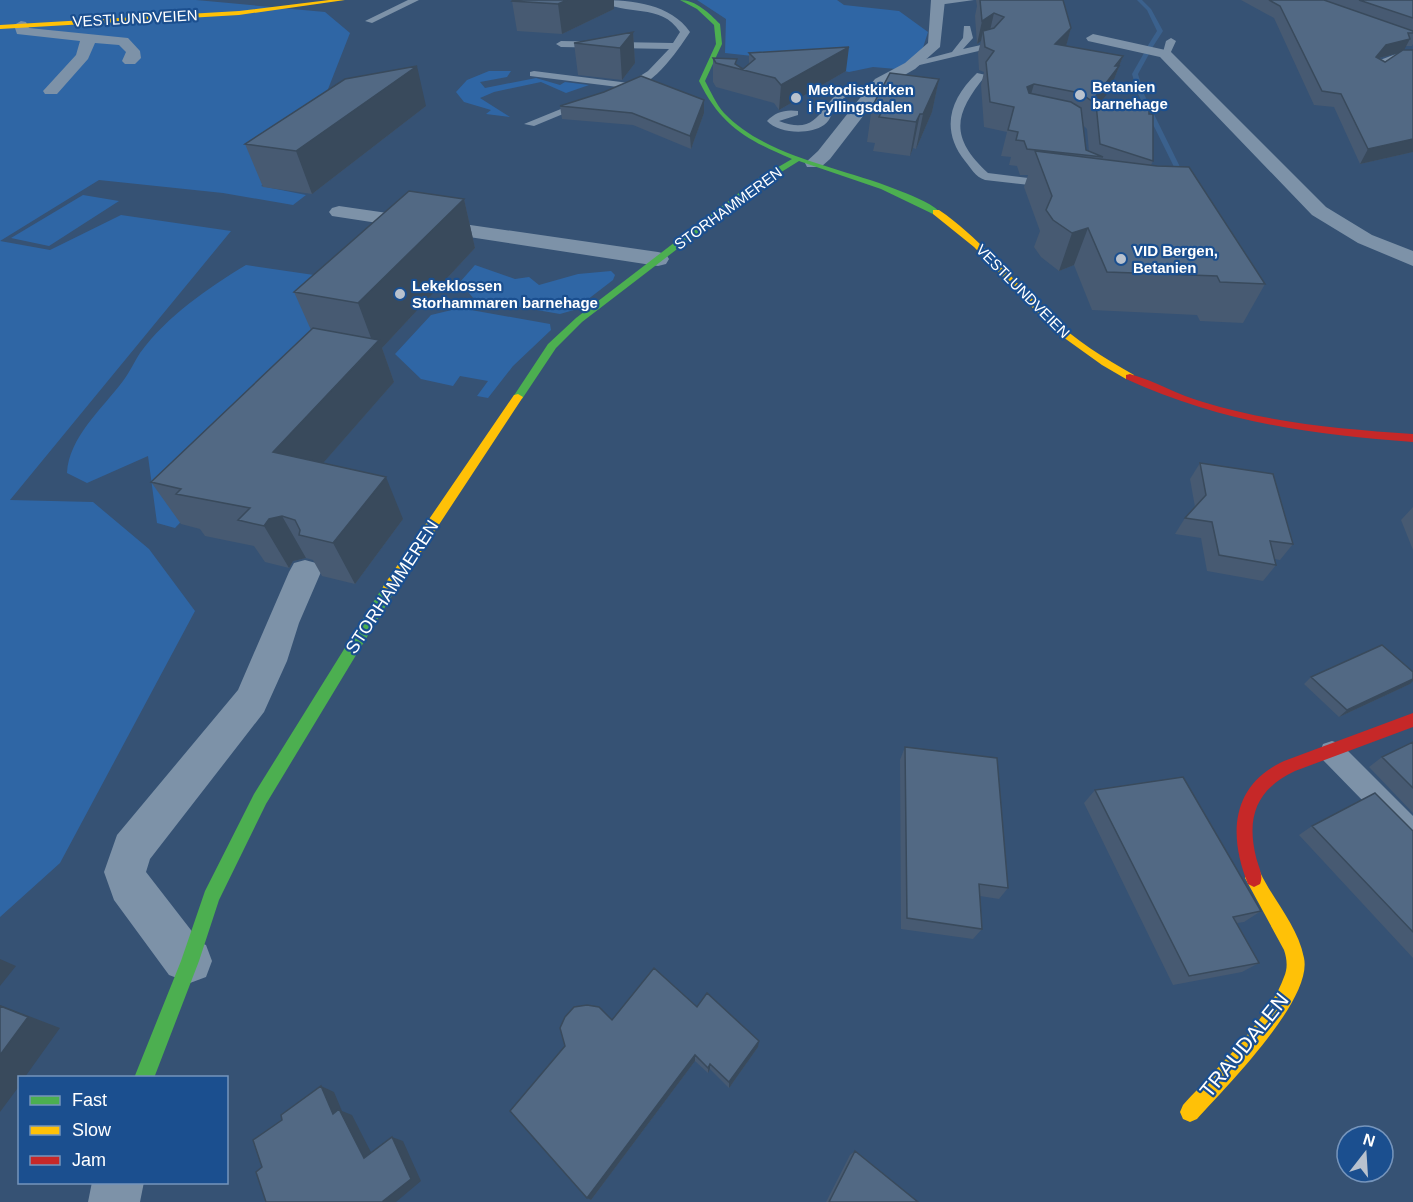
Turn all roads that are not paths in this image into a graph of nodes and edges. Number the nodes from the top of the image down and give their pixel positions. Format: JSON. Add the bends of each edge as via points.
{"nodes":[{"id":1,"x":342,"y":0,"type":"edge"},
{"id":2,"x":415,"y":0,"type":"edge"},
{"id":3,"x":604,"y":0,"type":"edge"},
{"id":4,"x":683,"y":0,"type":"edge"},
{"id":5,"x":970,"y":0,"type":"edge"},
{"id":6,"x":938,"y":1,"type":"edge"},
{"id":7,"x":369,"y":21,"type":"dead end"},
{"id":8,"x":21,"y":25,"type":"junction"},
{"id":9,"x":0,"y":27,"type":"edge"},
{"id":10,"x":967,"y":28,"type":"dead end"},
{"id":11,"x":579,"y":33,"type":"dead end"},
{"id":12,"x":89,"y":37,"type":"junction"},
{"id":13,"x":1093,"y":38,"type":"dead end"},
{"id":14,"x":991,"y":39,"type":"edge"},
{"id":15,"x":561,"y":44,"type":"edge"},
{"id":16,"x":572,"y":44,"type":"junction"},
{"id":17,"x":675,"y":46,"type":"junction"},
{"id":18,"x":956,"y":52,"type":"junction"},
{"id":19,"x":1413,"y":57,"type":"edge"},
{"id":20,"x":130,"y":61,"type":"dead end"},
{"id":21,"x":910,"y":66,"type":"junction"},
{"id":22,"x":1376,"y":70,"type":"edge"},
{"id":23,"x":534,"y":74,"type":"dead end"},
{"id":24,"x":981,"y":75,"type":"dead end"},
{"id":25,"x":631,"y":86,"type":"junction"},
{"id":26,"x":875,"y":89,"type":"junction"},
{"id":27,"x":51,"y":91,"type":"dead end"},
{"id":28,"x":794,"y":113,"type":"edge"},
{"id":29,"x":530,"y":124,"type":"dead end"},
{"id":30,"x":806,"y":160,"type":"junction"},
{"id":31,"x":1067,"y":187,"type":"edge"},
{"id":32,"x":339,"y":212,"type":"dead end"},
{"id":33,"x":1413,"y":259,"type":"edge"},
{"id":34,"x":658,"y":260,"type":"junction"},
{"id":35,"x":1413,"y":438,"type":"edge"},
{"id":36,"x":305,"y":572,"type":"edge"},
{"id":37,"x":1410,"y":724,"type":"edge"},
{"id":38,"x":1332,"y":752,"type":"junction"},
{"id":39,"x":1413,"y":834,"type":"edge"},
{"id":40,"x":190,"y":961,"type":"junction"},
{"id":41,"x":144,"y":1076,"type":"edge"},
{"id":42,"x":1190,"y":1112,"type":"dead end"},
{"id":43,"x":118,"y":1184,"type":"edge"},
{"id":44,"x":114,"y":1202,"type":"edge"}],
"edges":[{"from":1,"to":8,"type":"main road","name":"VESTLUNDVEIEN","via":[[239,13]]},
{"from":2,"to":7,"type":"lane"},
{"from":3,"to":17,"type":"lane","via":[[668,14],[680,21],[685,32]]},
{"from":4,"to":30,"type":"main road","name":"VESTLUNDVEIEN","via":[[699,6],[715,20],[720,34],[720,48],[710,76],[702,81],[724,119],[753,140]]},
{"from":5,"to":6,"type":"lane"},
{"from":6,"to":21,"type":"street","via":[[935,44]]},
{"from":8,"to":9,"type":"main road","name":"VESTLUNDVEIEN"},
{"from":8,"to":12,"type":"street","via":[[20,29],[29,32]]},
{"from":10,"to":18,"type":"lane","via":[[968,38]]},
{"from":11,"to":16,"type":"lane"},
{"from":12,"to":20,"type":"street","via":[[128,44],[133,51]]},
{"from":12,"to":27,"type":"street","via":[[83,56]]},
{"from":13,"to":33,"type":"street","via":[[1168,48],[1319,211],[1365,239]]},
{"from":14,"to":18,"type":"lane","via":[[984,47]]},
{"from":15,"to":16,"type":"lane"},
{"from":16,"to":17,"type":"lane"},
{"from":17,"to":25,"type":"lane","via":[[662,67]]},
{"from":18,"to":21,"type":"lane"},
{"from":19,"to":22,"type":"lane","via":[[1384,59]]},
{"from":21,"to":26,"type":"street"},
{"from":23,"to":25,"type":"lane"},
{"from":24,"to":31,"type":"lane","via":[[969,85],[955,110],[954,134],[966,156],[985,176]]},
{"from":25,"to":29,"type":"lane"},
{"from":26,"to":28,"type":"lane","via":[[853,87],[831,103],[820,123],[798,128],[772,122],[780,115]]},
{"from":26,"to":30,"type":"street","via":[[824,156]]},
{"from":30,"to":34,"type":"main road","name":"STORHAMMEREN","via":[[759,182]]},
{"from":30,"to":35,"type":"main road","name":"VESTLUNDVEIEN","via":[[889,189],[934,210],[961,230],[1052,324],[1084,350],[1143,382],[1220,411],[1290,426]]},
{"from":32,"to":34,"type":"street","name":"STORHAMMEREN"},
{"from":34,"to":40,"type":"main road","name":"STORHAMMEREN","via":[[579,320],[552,346],[395,579],[260,799],[211,897]]},
{"from":36,"to":40,"type":"street","via":[[251,701],[132,849],[125,872],[129,885]]},
{"from":37,"to":38,"type":"main road","name":"TRAUDALEN"},
{"from":38,"to":39,"type":"lane"},
{"from":38,"to":42,"type":"main road","name":"TRAUDALEN","via":[[1299,761],[1260,785],[1246,815],[1243,849],[1252,878],[1293,950],[1296,974],[1285,999]]},
{"from":40,"to":41,"type":"main road","name":"STORHAMMEREN"},
{"from":43,"to":44,"type":"street"}]}
